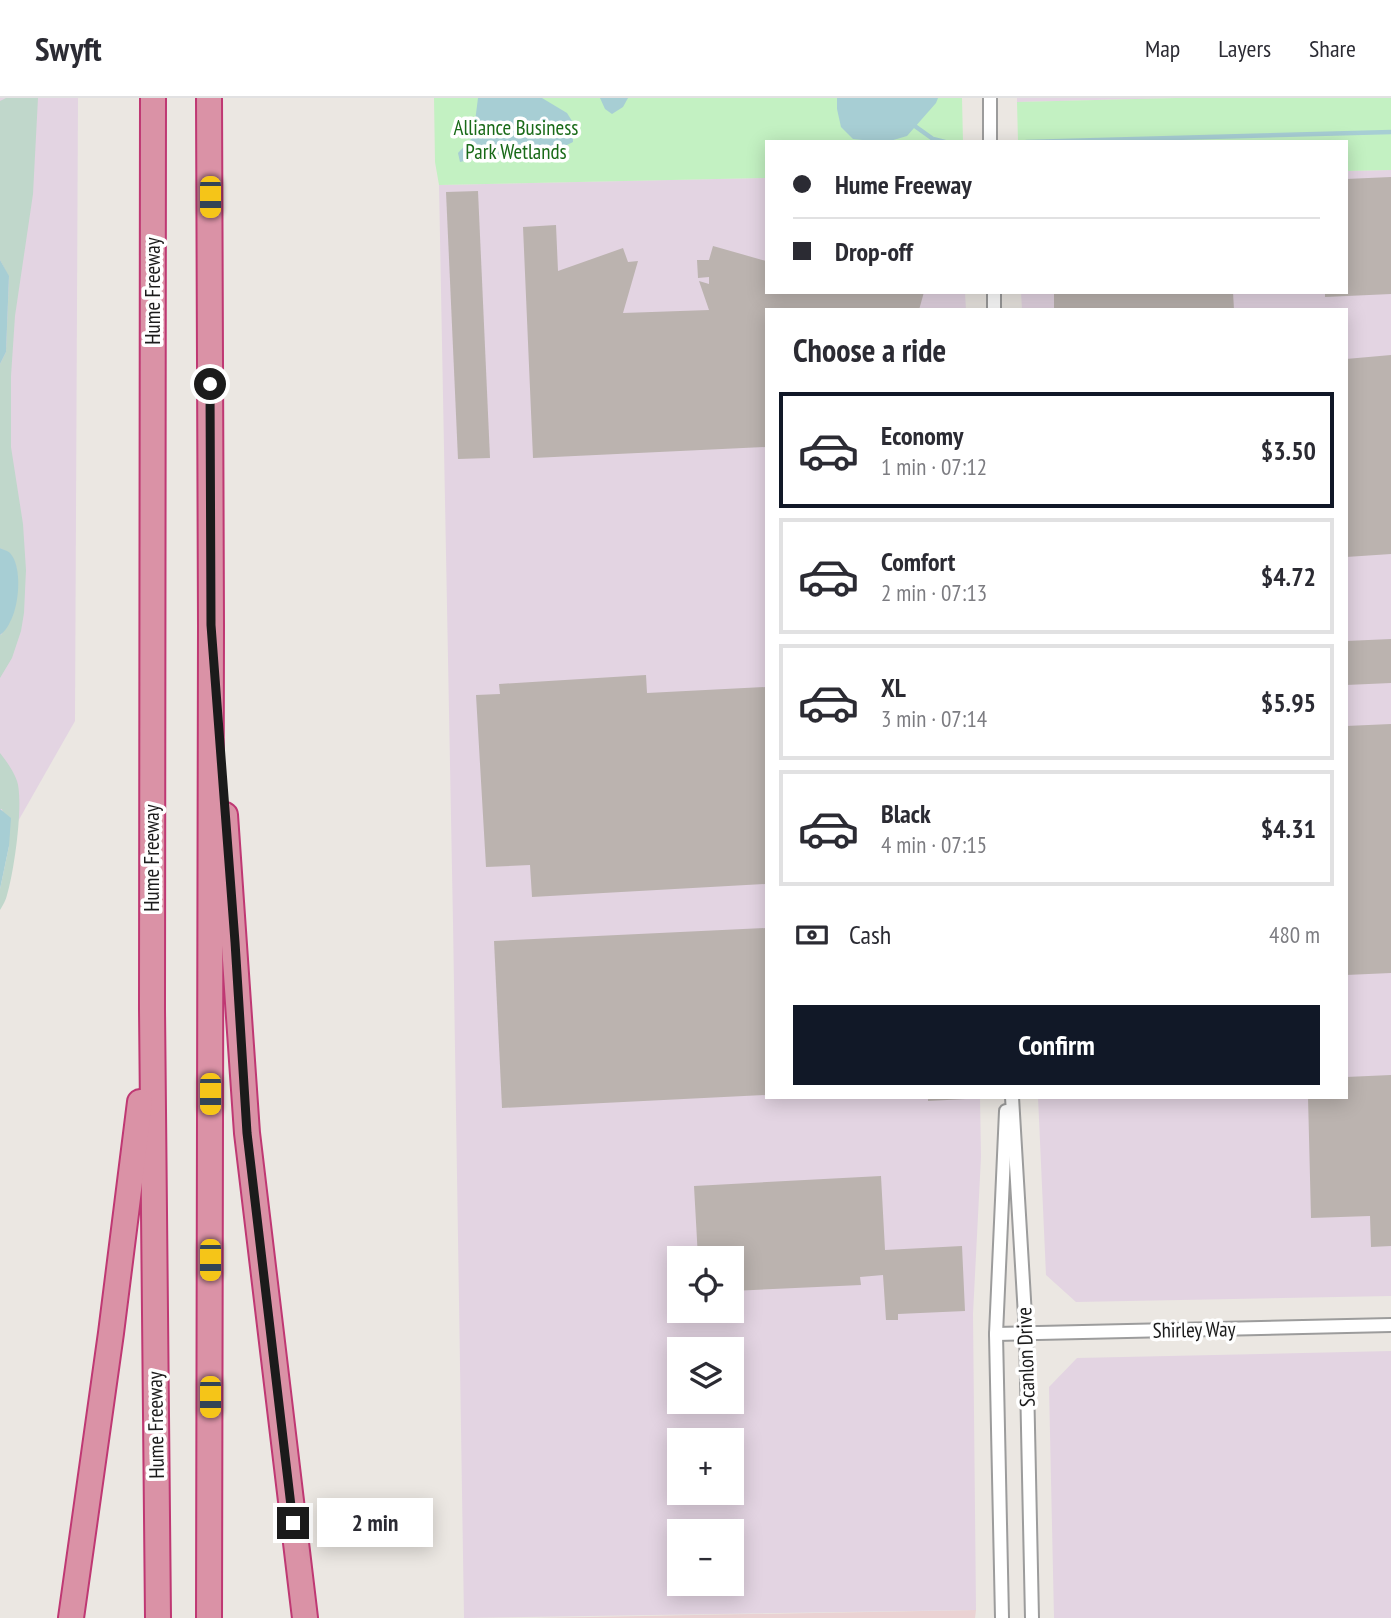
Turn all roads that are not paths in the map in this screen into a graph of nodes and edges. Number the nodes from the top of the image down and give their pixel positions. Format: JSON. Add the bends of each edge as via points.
{"nodes":[{"id":1,"x":153,"y":98,"type":"edge"},
{"id":2,"x":209,"y":98,"type":"edge"},
{"id":3,"x":990,"y":98,"type":"edge"},
{"id":4,"x":990,"y":140,"type":"edge"},
{"id":5,"x":211,"y":625,"type":"junction"},
{"id":6,"x":152,"y":1009,"type":"junction"},
{"id":7,"x":1010,"y":1099,"type":"edge"},
{"id":8,"x":1010,"y":1099,"type":"edge"},
{"id":9,"x":1391,"y":1325,"type":"edge"},
{"id":10,"x":1026,"y":1333,"type":"junction"},
{"id":11,"x":996,"y":1334,"type":"junction"},
{"id":12,"x":71,"y":1618,"type":"edge"},
{"id":13,"x":158,"y":1618,"type":"edge"},
{"id":14,"x":209,"y":1618,"type":"edge"},
{"id":15,"x":305,"y":1618,"type":"edge"},
{"id":16,"x":1002,"y":1618,"type":"edge"},
{"id":17,"x":1032,"y":1618,"type":"edge"}],
"edges":[{"from":1,"to":6,"type":"highway","name":"Hume Freeway"},
{"from":2,"to":5,"type":"highway"},
{"from":3,"to":4,"type":"street"},
{"from":5,"to":14,"type":"highway"},
{"from":5,"to":15,"type":"highway","via":[[247,1133]]},
{"from":6,"to":12,"type":"highway"},
{"from":6,"to":13,"type":"highway","name":"Hume Freeway"},
{"from":7,"to":10,"type":"street","name":"Scanlon Drive"},
{"from":8,"to":11,"type":"street","name":"Scanlon Drive"},
{"from":9,"to":10,"type":"street","name":"Shirley Way"},
{"from":10,"to":11,"type":"street","name":"Shirley Way"},
{"from":10,"to":17,"type":"street","name":"Scanlon Drive"},
{"from":11,"to":16,"type":"street","name":"Scanlon Drive"}]}
